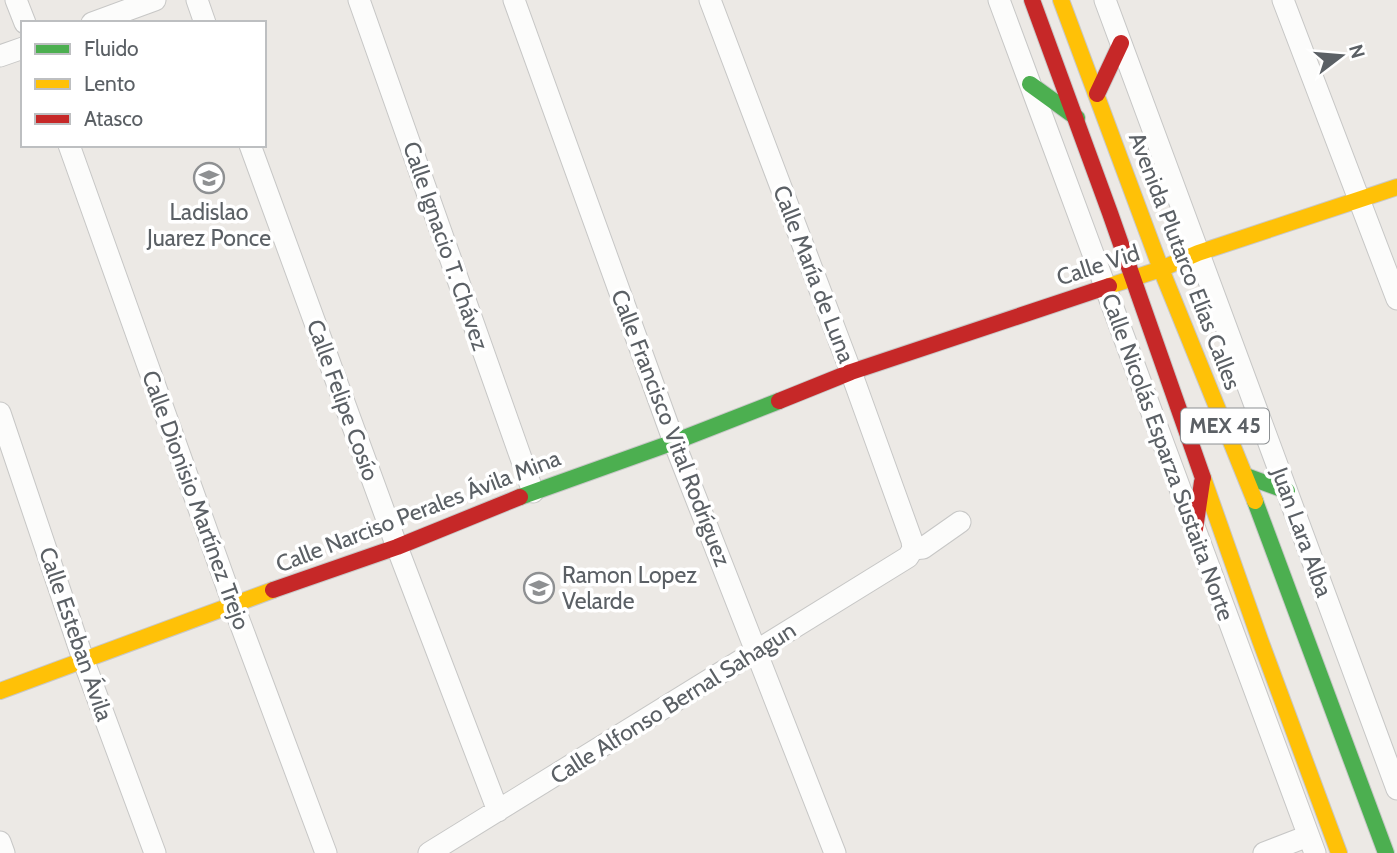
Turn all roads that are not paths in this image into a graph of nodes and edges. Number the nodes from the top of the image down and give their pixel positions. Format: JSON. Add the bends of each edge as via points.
{"nodes":[{"id":1,"x":16,"y":0,"type":"edge"},
{"id":2,"x":155,"y":0,"type":"edge"},
{"id":3,"x":197,"y":0,"type":"edge"},
{"id":4,"x":359,"y":0,"type":"edge"},
{"id":5,"x":514,"y":0,"type":"edge"},
{"id":6,"x":710,"y":0,"type":"edge"},
{"id":7,"x":999,"y":0,"type":"edge"},
{"id":8,"x":1032,"y":0,"type":"edge"},
{"id":9,"x":1061,"y":0,"type":"edge"},
{"id":10,"x":1105,"y":0,"type":"edge"},
{"id":11,"x":1283,"y":0,"type":"edge"},
{"id":12,"x":24,"y":21,"type":"edge"},
{"id":13,"x":97,"y":21,"type":"edge"},
{"id":14,"x":204,"y":21,"type":"edge"},
{"id":15,"x":1121,"y":43,"type":"junction"},
{"id":16,"x":21,"y":49,"type":"edge"},
{"id":17,"x":0,"y":56,"type":"edge"},
{"id":18,"x":1030,"y":84,"type":"junction"},
{"id":19,"x":1097,"y":94,"type":"junction"},
{"id":20,"x":1077,"y":118,"type":"junction"},
{"id":21,"x":70,"y":147,"type":"edge"},
{"id":22,"x":251,"y":147,"type":"edge"},
{"id":23,"x":1397,"y":187,"type":"edge"},
{"id":24,"x":1359,"y":200,"type":"junction"},
{"id":25,"x":1198,"y":253,"type":"junction"},
{"id":26,"x":1161,"y":269,"type":"junction"},
{"id":27,"x":1134,"y":277,"type":"junction"},
{"id":28,"x":1105,"y":286,"type":"junction"},
{"id":29,"x":1397,"y":299,"type":"edge"},
{"id":30,"x":852,"y":372,"type":"junction"},
{"id":31,"x":0,"y":413,"type":"edge"},
{"id":32,"x":674,"y":442,"type":"junction"},
{"id":33,"x":1246,"y":476,"type":"junction"},
{"id":34,"x":1202,"y":477,"type":"junction"},
{"id":35,"x":1287,"y":491,"type":"junction"},
{"id":36,"x":533,"y":492,"type":"junction"},
{"id":37,"x":960,"y":522,"type":"dead end"},
{"id":38,"x":1195,"y":529,"type":"junction"},
{"id":39,"x":397,"y":547,"type":"junction"},
{"id":40,"x":913,"y":549,"type":"junction"},
{"id":41,"x":233,"y":604,"type":"junction"},
{"id":42,"x":756,"y":652,"type":"junction"},
{"id":43,"x":83,"y":659,"type":"junction"},
{"id":44,"x":0,"y":691,"type":"edge"},
{"id":45,"x":1397,"y":789,"type":"edge"},
{"id":46,"x":498,"y":811,"type":"junction"},
{"id":47,"x":0,"y":842,"type":"edge"},
{"id":48,"x":1311,"y":844,"type":"edge"},
{"id":49,"x":4,"y":853,"type":"edge"},
{"id":50,"x":155,"y":853,"type":"edge"},
{"id":51,"x":326,"y":853,"type":"edge"},
{"id":52,"x":429,"y":853,"type":"edge"},
{"id":53,"x":835,"y":853,"type":"edge"},
{"id":54,"x":1264,"y":853,"type":"edge"},
{"id":55,"x":1339,"y":853,"type":"edge"},
{"id":56,"x":1387,"y":853,"type":"edge"}],
"edges":[{"from":1,"to":12,"type":"street"},
{"from":2,"to":13,"type":"street"},
{"from":3,"to":14,"type":"street"},
{"from":4,"to":36,"type":"street","name":"Calle Ignacio T. Chávez"},
{"from":5,"to":32,"type":"street","name":"Calle Francisco Vital Rodríguez"},
{"from":6,"to":30,"type":"street","name":"Calle María de Luna"},
{"from":7,"to":18,"type":"street","name":"Calle Nicolás Esparza Sustaita Norte"},
{"from":8,"to":20,"type":"main road","number":"MEX 45"},
{"from":9,"to":19,"type":"main road","name":"Avenida Plutarco Elías Calles","number":"MEX 45"},
{"from":10,"to":15,"type":"street","name":"Juan Lara Alba"},
{"from":11,"to":24,"type":"street"},
{"from":15,"to":19,"type":"main road"},
{"from":15,"to":25,"type":"street","name":"Juan Lara Alba"},
{"from":16,"to":17,"type":"street"},
{"from":18,"to":20,"type":"main road"},
{"from":18,"to":28,"type":"street","name":"Calle Nicolás Esparza Sustaita Norte"},
{"from":19,"to":26,"type":"main road","name":"Avenida Plutarco Elías Calles","number":"MEX 45"},
{"from":20,"to":27,"type":"main road","number":"MEX 45"},
{"from":21,"to":41,"type":"street","name":"Calle Dionisio Martínez Trejo"},
{"from":22,"to":39,"type":"street","name":"Calle Felipe Cosío"},
{"from":23,"to":24,"type":"main road","name":"Calle Vid"},
{"from":24,"to":25,"type":"main road","name":"Calle Vid"},
{"from":24,"to":29,"type":"street"},
{"from":25,"to":26,"type":"main road","name":"Calle Vid"},
{"from":25,"to":35,"type":"street","name":"Juan Lara Alba"},
{"from":26,"to":27,"type":"main road","name":"Calle Vid"},
{"from":26,"to":33,"type":"main road","name":"Avenida Plutarco Elías Calles","number":"MEX 45"},
{"from":27,"to":28,"type":"main road","name":"Calle Vid"},
{"from":27,"to":34,"type":"main road","number":"MEX 45"},
{"from":28,"to":30,"type":"main road","name":"Calle Vid"},
{"from":28,"to":38,"type":"street","name":"Calle Nicolás Esparza Sustaita Norte"},
{"from":30,"to":32,"type":"main road","name":"Calle Narciso Perales Ávila Mina"},
{"from":30,"to":40,"type":"street","name":"Calle María de Luna"},
{"from":31,"to":43,"type":"street","name":"Calle Esteban Ávila"},
{"from":32,"to":36,"type":"main road","name":"Calle Narciso Perales Ávila Mina"},
{"from":32,"to":42,"type":"street","name":"Calle Francisco Vital Rodríguez"},
{"from":33,"to":35,"type":"main road"},
{"from":33,"to":56,"type":"main road","name":"Avenida Plutarco Elías Calles","number":"MEX 45"},
{"from":34,"to":38,"type":"main road"},
{"from":34,"to":55,"type":"main road","number":"MEX 45"},
{"from":35,"to":45,"type":"street","name":"Juan Lara Alba"},
{"from":36,"to":39,"type":"main road","name":"Calle Narciso Perales Ávila Mina"},
{"from":37,"to":40,"type":"street","name":"Calle Alfonso Bernal Sahagun","via":[[923,548]]},
{"from":38,"to":48,"type":"street","name":"Calle Nicolás Esparza Sustaita Norte"},
{"from":39,"to":41,"type":"main road","name":"Calle Narciso Perales Ávila Mina"},
{"from":39,"to":46,"type":"street","name":"Calle Felipe Cosío"},
{"from":40,"to":42,"type":"street","name":"Calle Alfonso Bernal Sahagun","via":[[908,557]]},
{"from":41,"to":43,"type":"main road","name":"Calle Narciso Perales Ávila Mina"},
{"from":41,"to":51,"type":"street","name":"Calle Dionisio Martínez Trejo"},
{"from":42,"to":46,"type":"street","name":"Calle Alfonso Bernal Sahagun"},
{"from":42,"to":53,"type":"street","name":"Calle Francisco Vital Rodríguez"},
{"from":43,"to":44,"type":"main road","name":"Calle Narciso Perales Ávila Mina"},
{"from":43,"to":50,"type":"street","name":"Calle Esteban Ávila"},
{"from":46,"to":52,"type":"street","name":"Calle Alfonso Bernal Sahagun"},
{"from":47,"to":49,"type":"street"},
{"from":48,"to":54,"type":"street","name":"Calle Nicolás Esparza Sustaita Norte"}]}
